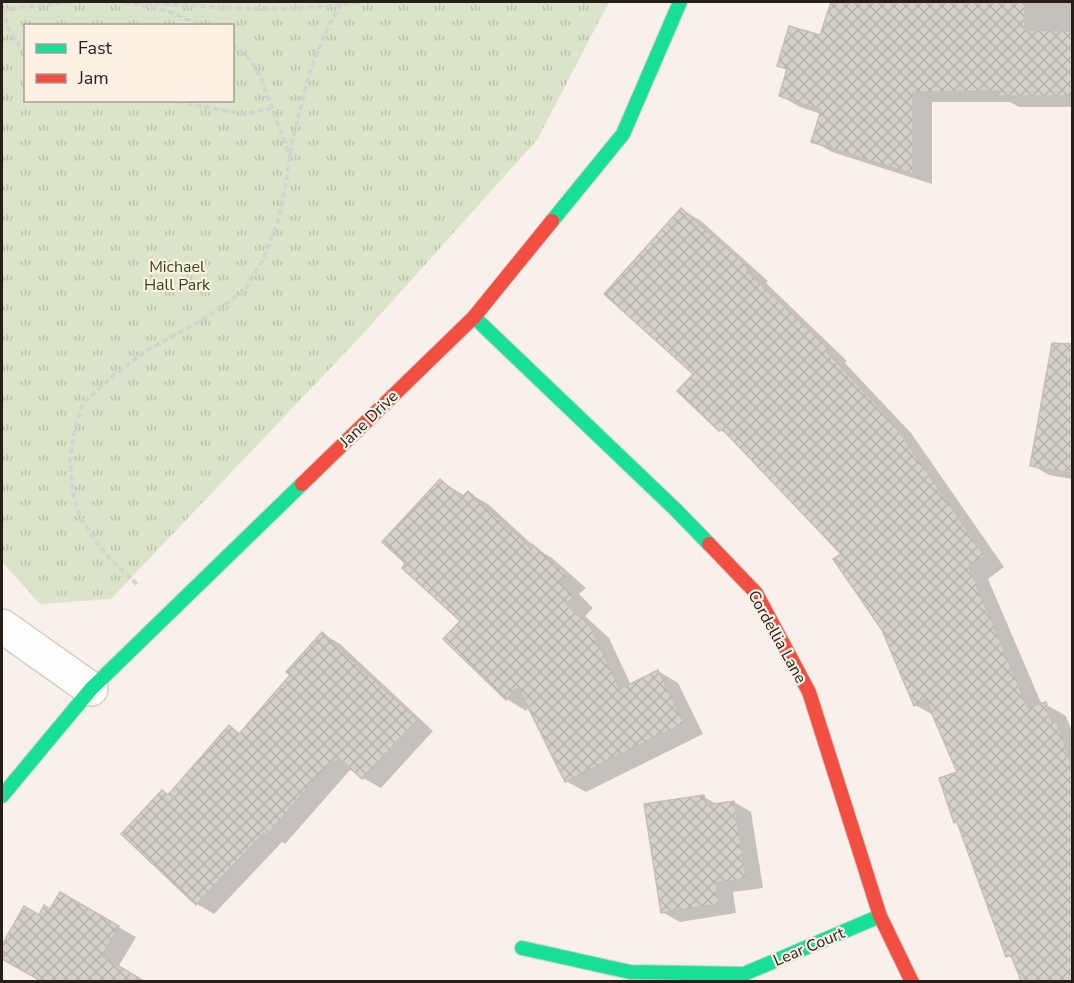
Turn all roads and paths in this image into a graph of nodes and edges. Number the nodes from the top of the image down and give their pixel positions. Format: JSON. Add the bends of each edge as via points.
{"nodes":[{"id":1,"x":68,"y":2,"type":"edge"},
{"id":2,"x":124,"y":2,"type":"edge"},
{"id":3,"x":137,"y":2,"type":"edge"},
{"id":4,"x":359,"y":2,"type":"edge"},
{"id":5,"x":680,"y":2,"type":"edge"},
{"id":6,"x":342,"y":3,"type":"edge"},
{"id":7,"x":2,"y":10,"type":"edge"},
{"id":8,"x":198,"y":24,"type":"edge"},
{"id":9,"x":234,"y":46,"type":"edge"},
{"id":10,"x":24,"y":50,"type":"edge"},
{"id":11,"x":180,"y":102,"type":"edge"},
{"id":12,"x":273,"y":108,"type":"junction"},
{"id":13,"x":290,"y":159,"type":"junction"},
{"id":14,"x":474,"y":317,"type":"junction"},
{"id":15,"x":130,"y":578,"type":"dead end"},
{"id":16,"x":2,"y":626,"type":"edge"},
{"id":17,"x":91,"y":689,"type":"junction"},
{"id":18,"x":2,"y":795,"type":"edge"},
{"id":19,"x":880,"y":916,"type":"junction"},
{"id":20,"x":522,"y":948,"type":"dead end"},
{"id":21,"x":912,"y":981,"type":"edge"}],
"edges":[{"from":1,"to":7,"type":"path"},
{"from":2,"to":8,"type":"path","via":[[167,11]]},
{"from":3,"to":6,"type":"path","via":[[222,8]]},
{"from":4,"to":6,"type":"path"},
{"from":5,"to":14,"type":"street","name":"Jane Drive","via":[[623,134]]},
{"from":6,"to":13,"type":"path","via":[[310,71]]},
{"from":7,"to":10,"type":"path"},
{"from":9,"to":12,"type":"path","via":[[248,57],[259,74]]},
{"from":11,"to":12,"type":"path","via":[[243,114]]},
{"from":12,"to":13,"type":"path"},
{"from":13,"to":15,"type":"path","via":[[278,221],[263,260],[243,292],[146,351],[83,403],[70,459],[73,495],[81,519],[96,541]]},
{"from":14,"to":17,"type":"street","name":"Jane Drive"},
{"from":14,"to":19,"type":"street","name":"Cordellia Lane","via":[[676,510],[756,593],[808,692]]},
{"from":16,"to":17,"type":"street"},
{"from":17,"to":18,"type":"street","name":"Jane Drive"},
{"from":19,"to":20,"type":"street","name":"Lear Court","via":[[744,974],[630,972]]},
{"from":19,"to":21,"type":"street","name":"Cordellia Lane"}]}
